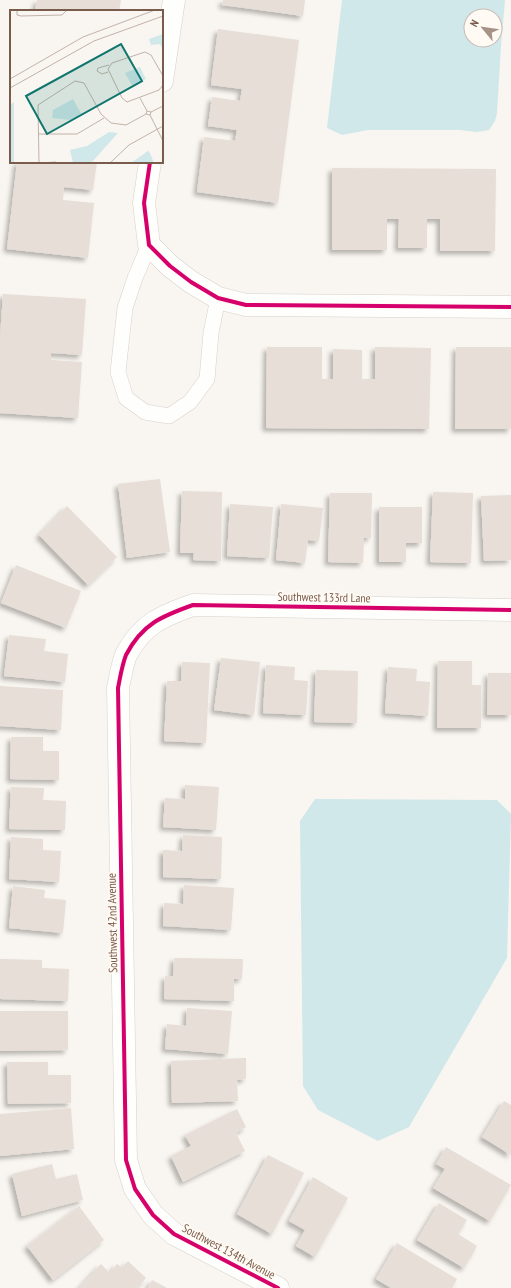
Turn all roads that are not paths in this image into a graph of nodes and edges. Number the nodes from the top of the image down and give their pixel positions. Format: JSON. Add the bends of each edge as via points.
{"nodes":[{"id":1,"x":174,"y":0,"type":"edge"},
{"id":2,"x":163,"y":74,"type":"edge"},
{"id":3,"x":150,"y":163,"type":"edge"},
{"id":4,"x":149,"y":245,"type":"junction"},
{"id":5,"x":218,"y":298,"type":"junction"},
{"id":6,"x":511,"y":307,"type":"edge"},
{"id":7,"x":511,"y":610,"type":"edge"},
{"id":8,"x":143,"y":630,"type":"joint"},
{"id":9,"x":153,"y":1216,"type":"joint"},
{"id":10,"x":278,"y":1288,"type":"edge"}],
"edges":[{"from":1,"to":2,"type":"street"},
{"from":3,"to":4,"type":"street","via":[[144,203]]},
{"from":4,"to":5,"type":"street","via":[[170,266]]},
{"from":4,"to":5,"type":"lane","via":[[134,278],[125,308],[118,372],[126,398],[145,412],[169,416],[190,402],[207,379],[211,333]]},
{"from":5,"to":6,"type":"street","via":[[246,305]]},
{"from":7,"to":8,"type":"street","name":"Southwest 133rd Lane","via":[[193,605],[166,615]]},
{"from":8,"to":9,"type":"street","name":"Southwest 42nd Avenue","via":[[126,656],[118,688],[118,704],[126,1160],[135,1189]]},
{"from":9,"to":10,"type":"street","name":"Southwest 134th Avenue","via":[[174,1234]]}]}
